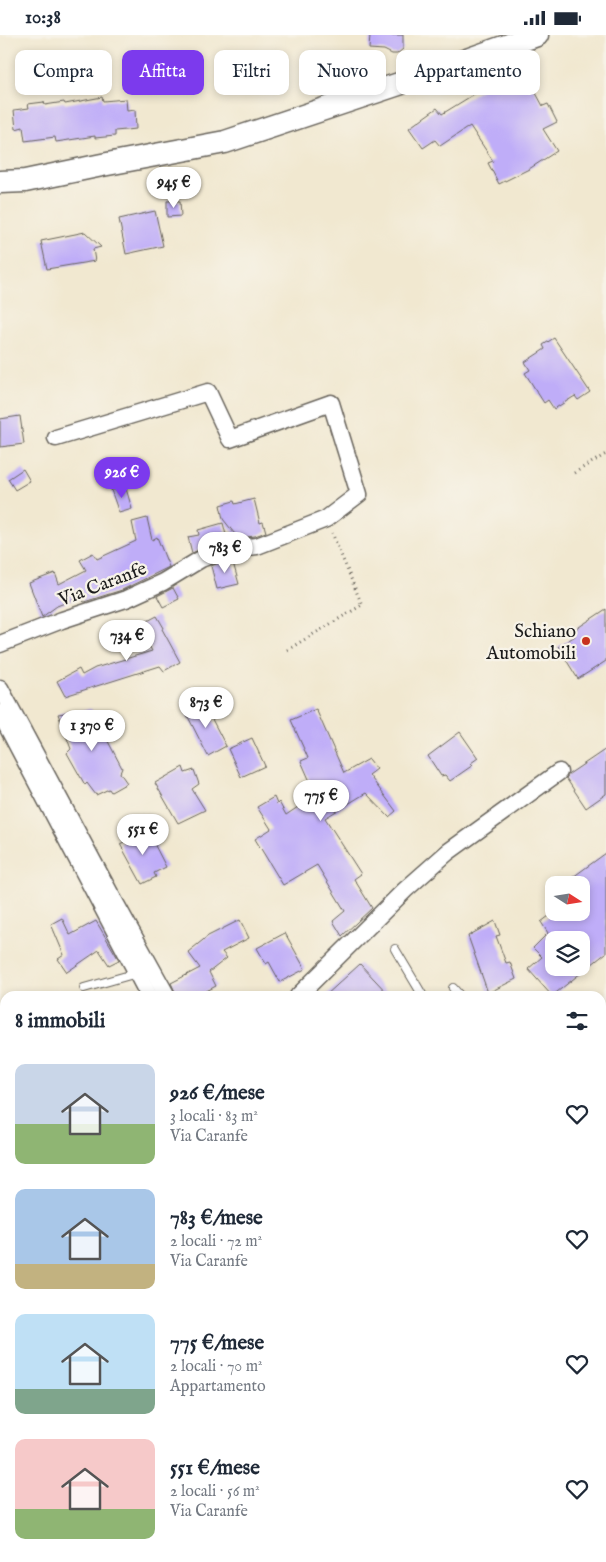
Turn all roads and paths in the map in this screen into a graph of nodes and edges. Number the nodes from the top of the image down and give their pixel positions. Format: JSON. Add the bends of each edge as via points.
{"nodes":[{"id":1,"x":537,"y":35,"type":"edge"},
{"id":2,"x":0,"y":182,"type":"edge"},
{"id":3,"x":56,"y":438,"type":"dead end"},
{"id":4,"x":606,"y":454,"type":"edge"},
{"id":5,"x":574,"y":473,"type":"dead end"},
{"id":6,"x":326,"y":519,"type":"junction"},
{"id":7,"x":0,"y":644,"type":"edge"},
{"id":8,"x":287,"y":649,"type":"dead end"},
{"id":9,"x":0,"y":688,"type":"edge"},
{"id":10,"x":0,"y":713,"type":"edge"},
{"id":11,"x":559,"y":771,"type":"dead end"},
{"id":12,"x":395,"y":949,"type":"dead end"},
{"id":13,"x":137,"y":973,"type":"junction"},
{"id":14,"x":84,"y":988,"type":"dead end"},
{"id":15,"x":453,"y":988,"type":"dead end"},
{"id":16,"x":146,"y":991,"type":"edge"},
{"id":17,"x":164,"y":991,"type":"edge"},
{"id":18,"x":303,"y":991,"type":"edge"},
{"id":19,"x":419,"y":991,"type":"edge"},
{"id":20,"x":456,"y":991,"type":"edge"}],
"edges":[{"from":1,"to":2,"type":"street","via":[[225,142],[25,181]]},
{"from":3,"to":6,"type":"street","name":"Via Caranfe","via":[[208,392],[230,439],[330,403],[359,495]]},
{"from":4,"to":5,"type":"path"},
{"from":6,"to":7,"type":"street","name":"Via Caranfe","via":[[257,546],[226,549],[126,599]]},
{"from":6,"to":8,"type":"path","via":[[362,605]]},
{"from":9,"to":17,"type":"street"},
{"from":10,"to":13,"type":"street"},
{"from":11,"to":18,"type":"street","via":[[448,851]]},
{"from":12,"to":19,"type":"lane"},
{"from":13,"to":14,"type":"lane"},
{"from":13,"to":16,"type":"street"},
{"from":15,"to":20,"type":"lane"}]}
